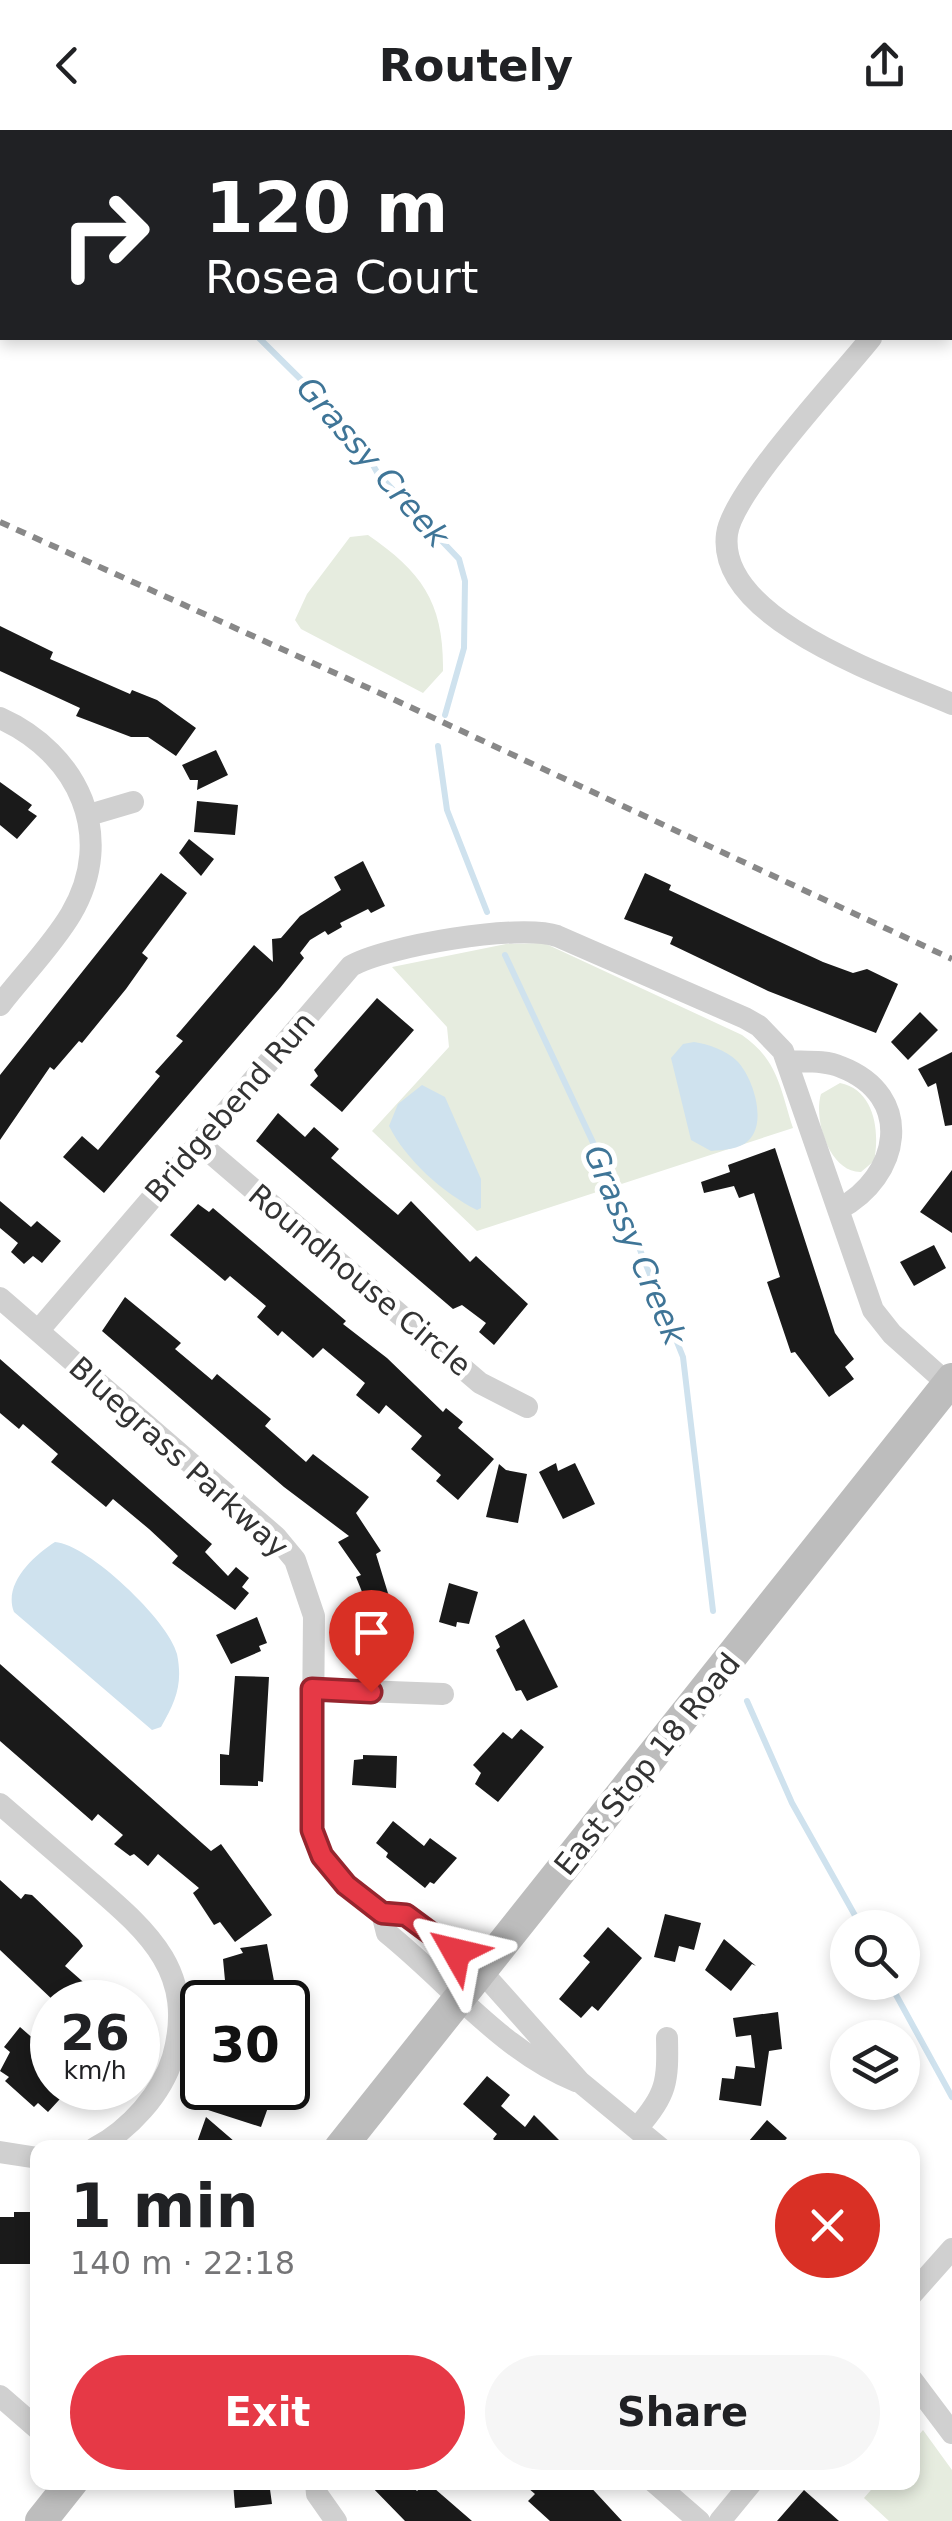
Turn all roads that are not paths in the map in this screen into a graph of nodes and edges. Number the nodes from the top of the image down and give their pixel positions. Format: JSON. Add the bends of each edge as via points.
{"nodes":[{"id":1,"x":869,"y":340,"type":"edge"},
{"id":2,"x":952,"y":704,"type":"edge"},
{"id":3,"x":0,"y":718,"type":"edge"},
{"id":4,"x":133,"y":802,"type":"dead end"},
{"id":5,"x":89,"y":814,"type":"junction"},
{"id":6,"x":0,"y":1005,"type":"edge"},
{"id":7,"x":788,"y":1060,"type":"junction"},
{"id":8,"x":199,"y":1143,"type":"junction"},
{"id":9,"x":839,"y":1209,"type":"junction"},
{"id":10,"x":0,"y":1298,"type":"edge"},
{"id":11,"x":38,"y":1331,"type":"junction"},
{"id":12,"x":950,"y":1381,"type":"edge"},
{"id":13,"x":528,"y":1408,"type":"dead end"},
{"id":14,"x":312,"y":1689,"type":"junction"},
{"id":15,"x":443,"y":1694,"type":"dead end"},
{"id":16,"x":0,"y":1804,"type":"edge"},
{"id":17,"x":382,"y":1913,"type":"junction"},
{"id":18,"x":481,"y":1971,"type":"junction"},
{"id":19,"x":460,"y":1998,"type":"junction"},
{"id":20,"x":667,"y":2038,"type":"dead end"},
{"id":21,"x":580,"y":2082,"type":"junction"},
{"id":22,"x":638,"y":2128,"type":"junction"},
{"id":23,"x":105,"y":2140,"type":"edge"},
{"id":24,"x":346,"y":2140,"type":"edge"},
{"id":25,"x":651,"y":2140,"type":"edge"},
{"id":26,"x":0,"y":2152,"type":"edge"},
{"id":27,"x":30,"y":2157,"type":"edge"},
{"id":28,"x":952,"y":2249,"type":"edge"},
{"id":29,"x":920,"y":2285,"type":"edge"},
{"id":30,"x":920,"y":2391,"type":"edge"},
{"id":31,"x":0,"y":2396,"type":"edge"},
{"id":32,"x":30,"y":2422,"type":"edge"},
{"id":33,"x":952,"y":2433,"type":"edge"},
{"id":34,"x":66,"y":2490,"type":"edge"},
{"id":35,"x":317,"y":2490,"type":"edge"},
{"id":36,"x":663,"y":2490,"type":"edge"},
{"id":37,"x":745,"y":2490,"type":"edge"},
{"id":38,"x":41,"y":2521,"type":"edge"},
{"id":39,"x":336,"y":2521,"type":"edge"},
{"id":40,"x":700,"y":2521,"type":"edge"},
{"id":41,"x":720,"y":2521,"type":"edge"}],
"edges":[{"from":1,"to":2,"type":"street","via":[[747,492],[727,534],[733,568],[757,607]]},
{"from":3,"to":5,"type":"street","via":[[57,756]]},
{"from":4,"to":5,"type":"street"},
{"from":5,"to":6,"type":"street","via":[[93,847],[73,910]]},
{"from":7,"to":8,"type":"street","name":"Bridgebend Run","via":[[759,1026],[557,936],[526,929],[380,953],[352,966]]},
{"from":7,"to":9,"type":"street"},
{"from":7,"to":9,"type":"street","via":[[840,1066],[870,1085],[888,1114],[889,1159],[869,1188]]},
{"from":8,"to":11,"type":"street","name":"Bridgebend Run"},
{"from":8,"to":13,"type":"street","name":"Roundhouse Circle","via":[[480,1382]]},
{"from":9,"to":12,"type":"street","via":[[881,1322]]},
{"from":10,"to":11,"type":"street","name":"Bluegrass Parkway"},
{"from":11,"to":14,"type":"street","name":"Bluegrass Parkway","via":[[286,1547],[314,1616]]},
{"from":12,"to":18,"type":"street","name":"East Stop 18 Road"},
{"from":14,"to":15,"type":"street"},
{"from":14,"to":17,"type":"street","name":"Bluegrass Parkway","via":[[312,1830],[322,1856]]},
{"from":16,"to":23,"type":"street","via":[[138,1924],[160,1949],[175,1983],[179,2030],[164,2079]]},
{"from":17,"to":18,"type":"street","name":"Bluegrass Parkway","via":[[406,1915]]},
{"from":17,"to":19,"type":"street","name":"Bluegrass Parkway","via":[[387,1932]]},
{"from":18,"to":19,"type":"street","name":"East Stop 18 Road"},
{"from":18,"to":21,"type":"street","name":"Bluegrass Parkway"},
{"from":19,"to":21,"type":"street","name":"Bluegrass Parkway","via":[[547,2069]]},
{"from":19,"to":24,"type":"street","name":"East Stop 18 Road"},
{"from":20,"to":22,"type":"street","via":[[668,2076],[659,2104]]},
{"from":21,"to":22,"type":"street"},
{"from":22,"to":25,"type":"street"},
{"from":26,"to":27,"type":"street"},
{"from":28,"to":29,"type":"street"},
{"from":30,"to":33,"type":"street"},
{"from":31,"to":32,"type":"street"},
{"from":34,"to":38,"type":"street"},
{"from":35,"to":39,"type":"street"},
{"from":36,"to":40,"type":"street"},
{"from":37,"to":41,"type":"street"}]}
